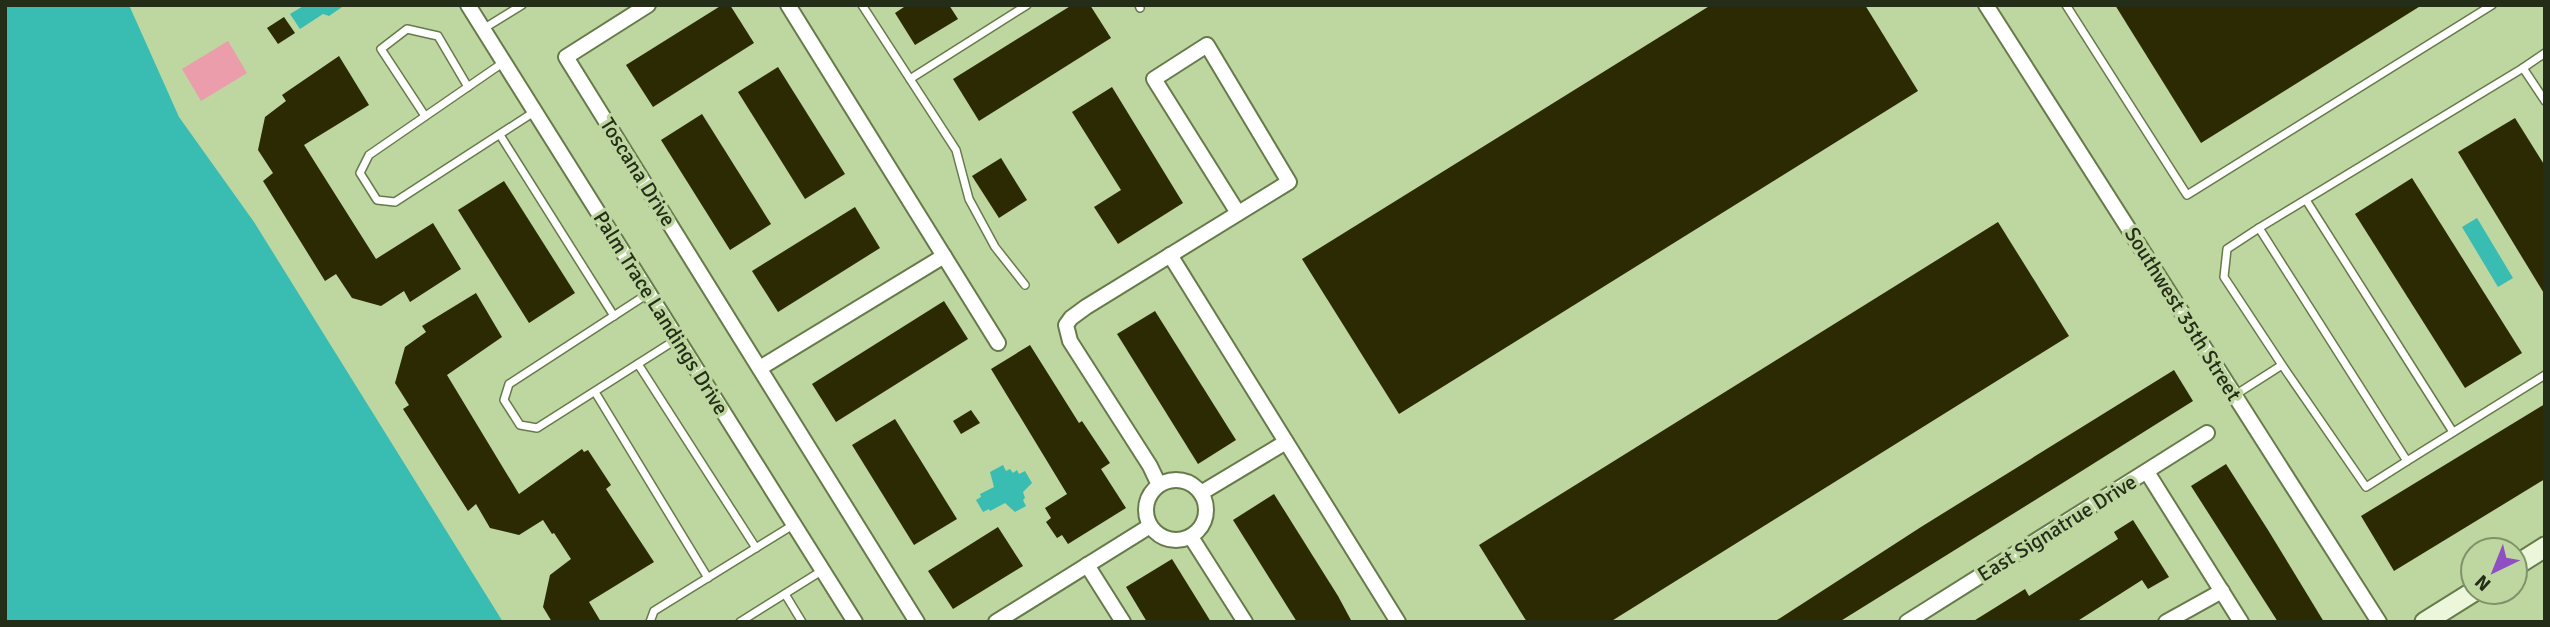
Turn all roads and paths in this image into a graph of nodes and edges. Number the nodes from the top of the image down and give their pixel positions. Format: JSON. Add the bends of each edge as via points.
{"nodes":[{"id":1,"x":468,"y":5,"type":"edge"},
{"id":2,"x":522,"y":5,"type":"edge"},
{"id":3,"x":648,"y":5,"type":"edge"},
{"id":4,"x":788,"y":5,"type":"edge"},
{"id":5,"x":862,"y":5,"type":"edge"},
{"id":6,"x":1027,"y":5,"type":"edge"},
{"id":7,"x":1986,"y":5,"type":"edge"},
{"id":8,"x":2066,"y":5,"type":"edge"},
{"id":9,"x":2492,"y":5,"type":"edge"},
{"id":10,"x":483,"y":29,"type":"junction"},
{"id":11,"x":2545,"y":53,"type":"edge"},
{"id":12,"x":503,"y":62,"type":"junction"},
{"id":13,"x":2523,"y":68,"type":"junction"},
{"id":14,"x":910,"y":79,"type":"junction"},
{"id":15,"x":468,"y":86,"type":"junction"},
{"id":16,"x":2545,"y":101,"type":"edge"},
{"id":17,"x":534,"y":112,"type":"junction"},
{"id":18,"x":425,"y":116,"type":"junction"},
{"id":19,"x":500,"y":135,"type":"junction"},
{"id":20,"x":2306,"y":200,"type":"junction"},
{"id":21,"x":1238,"y":213,"type":"junction"},
{"id":22,"x":2259,"y":228,"type":"junction"},
{"id":23,"x":1170,"y":255,"type":"junction"},
{"id":24,"x":944,"y":256,"type":"junction"},
{"id":25,"x":1025,"y":285,"type":"dead end"},
{"id":26,"x":649,"y":293,"type":"junction"},
{"id":27,"x":614,"y":316,"type":"junction"},
{"id":28,"x":677,"y":339,"type":"junction"},
{"id":29,"x":998,"y":343,"type":"dead end"},
{"id":30,"x":638,"y":364,"type":"junction"},
{"id":31,"x":2282,"y":365,"type":"junction"},
{"id":32,"x":760,"y":368,"type":"junction"},
{"id":33,"x":2545,"y":375,"type":"edge"},
{"id":34,"x":595,"y":392,"type":"junction"},
{"id":35,"x":2235,"y":395,"type":"junction"},
{"id":36,"x":2453,"y":432,"type":"junction"},
{"id":37,"x":2207,"y":433,"type":"dead end"},
{"id":38,"x":1286,"y":442,"type":"junction"},
{"id":39,"x":2407,"y":461,"type":"junction"},
{"id":40,"x":2147,"y":472,"type":"junction"},
{"id":41,"x":1159,"y":485,"type":"junction"},
{"id":42,"x":1201,"y":493,"type":"junction"},
{"id":43,"x":794,"y":524,"type":"junction"},
{"id":44,"x":1150,"y":526,"type":"junction"},
{"id":45,"x":1191,"y":537,"type":"junction"},
{"id":46,"x":2545,"y":547,"type":"edge"},
{"id":47,"x":756,"y":548,"type":"junction"},
{"id":48,"x":2529,"y":557,"type":"edge"},
{"id":49,"x":1087,"y":565,"type":"junction"},
{"id":50,"x":823,"y":570,"type":"junction"},
{"id":51,"x":708,"y":578,"type":"junction"},
{"id":52,"x":2222,"y":591,"type":"junction"},
{"id":53,"x":785,"y":594,"type":"junction"},
{"id":54,"x":2459,"y":601,"type":"edge"},
{"id":55,"x":650,"y":622,"type":"edge"},
{"id":56,"x":740,"y":622,"type":"edge"},
{"id":57,"x":802,"y":622,"type":"edge"},
{"id":58,"x":855,"y":622,"type":"edge"},
{"id":59,"x":917,"y":622,"type":"edge"},
{"id":60,"x":996,"y":622,"type":"edge"},
{"id":61,"x":1123,"y":622,"type":"edge"},
{"id":62,"x":1245,"y":622,"type":"edge"},
{"id":63,"x":1398,"y":622,"type":"edge"},
{"id":64,"x":1907,"y":622,"type":"edge"},
{"id":65,"x":2166,"y":622,"type":"edge"},
{"id":66,"x":2241,"y":622,"type":"edge"},
{"id":67,"x":2379,"y":622,"type":"edge"},
{"id":68,"x":2425,"y":622,"type":"edge"}],
"edges":[{"from":1,"to":10,"type":"street","name":"Palm Trace Landings Drive"},
{"from":2,"to":10,"type":"lane"},
{"from":3,"to":32,"type":"street","name":"Toscana Drive","via":[[566,57]]},
{"from":4,"to":24,"type":"street"},
{"from":5,"to":14,"type":"lane"},
{"from":6,"to":14,"type":"lane"},
{"from":7,"to":35,"type":"street","name":"Southwest 35th Street"},
{"from":8,"to":9,"type":"lane","via":[[2187,195]]},
{"from":10,"to":12,"type":"street","name":"Palm Trace Landings Drive"},
{"from":11,"to":13,"type":"lane"},
{"from":12,"to":15,"type":"lane"},
{"from":12,"to":17,"type":"street","name":"Palm Trace Landings Drive"},
{"from":13,"to":16,"type":"lane"},
{"from":13,"to":20,"type":"lane"},
{"from":14,"to":25,"type":"lane","via":[[956,150],[969,199],[995,247]]},
{"from":15,"to":18,"type":"lane"},
{"from":15,"to":18,"type":"lane","via":[[438,36],[407,29],[381,48]]},
{"from":17,"to":19,"type":"lane"},
{"from":17,"to":26,"type":"street","name":"Palm Trace Landings Drive"},
{"from":18,"to":19,"type":"lane","via":[[369,155],[360,173],[377,200],[395,202]]},
{"from":19,"to":27,"type":"lane"},
{"from":20,"to":22,"type":"lane"},
{"from":20,"to":36,"type":"lane"},
{"from":21,"to":21,"type":"street","via":[[1289,183],[1208,45],[1154,79]]},
{"from":21,"to":23,"type":"street"},
{"from":22,"to":31,"type":"lane","via":[[2227,249],[2224,277]]},
{"from":22,"to":39,"type":"lane"},
{"from":23,"to":38,"type":"street"},
{"from":23,"to":41,"type":"street","via":[[1066,325],[1070,341]]},
{"from":24,"to":29,"type":"street"},
{"from":24,"to":32,"type":"street"},
{"from":26,"to":27,"type":"lane"},
{"from":26,"to":28,"type":"street","name":"Palm Trace Landings Drive"},
{"from":27,"to":34,"type":"lane","via":[[509,384],[504,400],[520,425],[537,429]]},
{"from":28,"to":30,"type":"lane"},
{"from":28,"to":43,"type":"street","name":"Palm Trace Landings Drive"},
{"from":30,"to":34,"type":"lane"},
{"from":30,"to":47,"type":"lane"},
{"from":31,"to":35,"type":"lane"},
{"from":31,"to":39,"type":"lane","via":[[2366,487]]},
{"from":32,"to":59,"type":"street","name":"Toscana Drive"},
{"from":33,"to":36,"type":"lane"},
{"from":34,"to":51,"type":"lane"},
{"from":35,"to":67,"type":"street","name":"Southwest 35th Street"},
{"from":36,"to":39,"type":"lane"},
{"from":37,"to":40,"type":"street","name":"East Signatrue Drive"},
{"from":38,"to":42,"type":"street"},
{"from":38,"to":63,"type":"street"},
{"from":40,"to":52,"type":"street"},
{"from":40,"to":64,"type":"street","name":"East Signatrue Drive"},
{"from":41,"to":42,"type":"street","via":[[1187,481]]},
{"from":41,"to":44,"type":"street","via":[[1146,503]]},
{"from":42,"to":45,"type":"street","via":[[1207,513]]},
{"from":43,"to":47,"type":"lane"},
{"from":43,"to":50,"type":"street","name":"Palm Trace Landings Drive"},
{"from":44,"to":45,"type":"street","via":[[1168,540]]},
{"from":44,"to":49,"type":"street"},
{"from":45,"to":62,"type":"street"},
{"from":46,"to":48,"type":"main road"},
{"from":47,"to":51,"type":"lane"},
{"from":49,"to":60,"type":"street"},
{"from":49,"to":61,"type":"street"},
{"from":50,"to":53,"type":"lane"},
{"from":50,"to":58,"type":"street","name":"Palm Trace Landings Drive"},
{"from":51,"to":55,"type":"lane","via":[[654,611]]},
{"from":52,"to":65,"type":"street"},
{"from":52,"to":66,"type":"street"},
{"from":53,"to":56,"type":"lane"},
{"from":53,"to":57,"type":"lane"},
{"from":54,"to":68,"type":"main road"}]}
